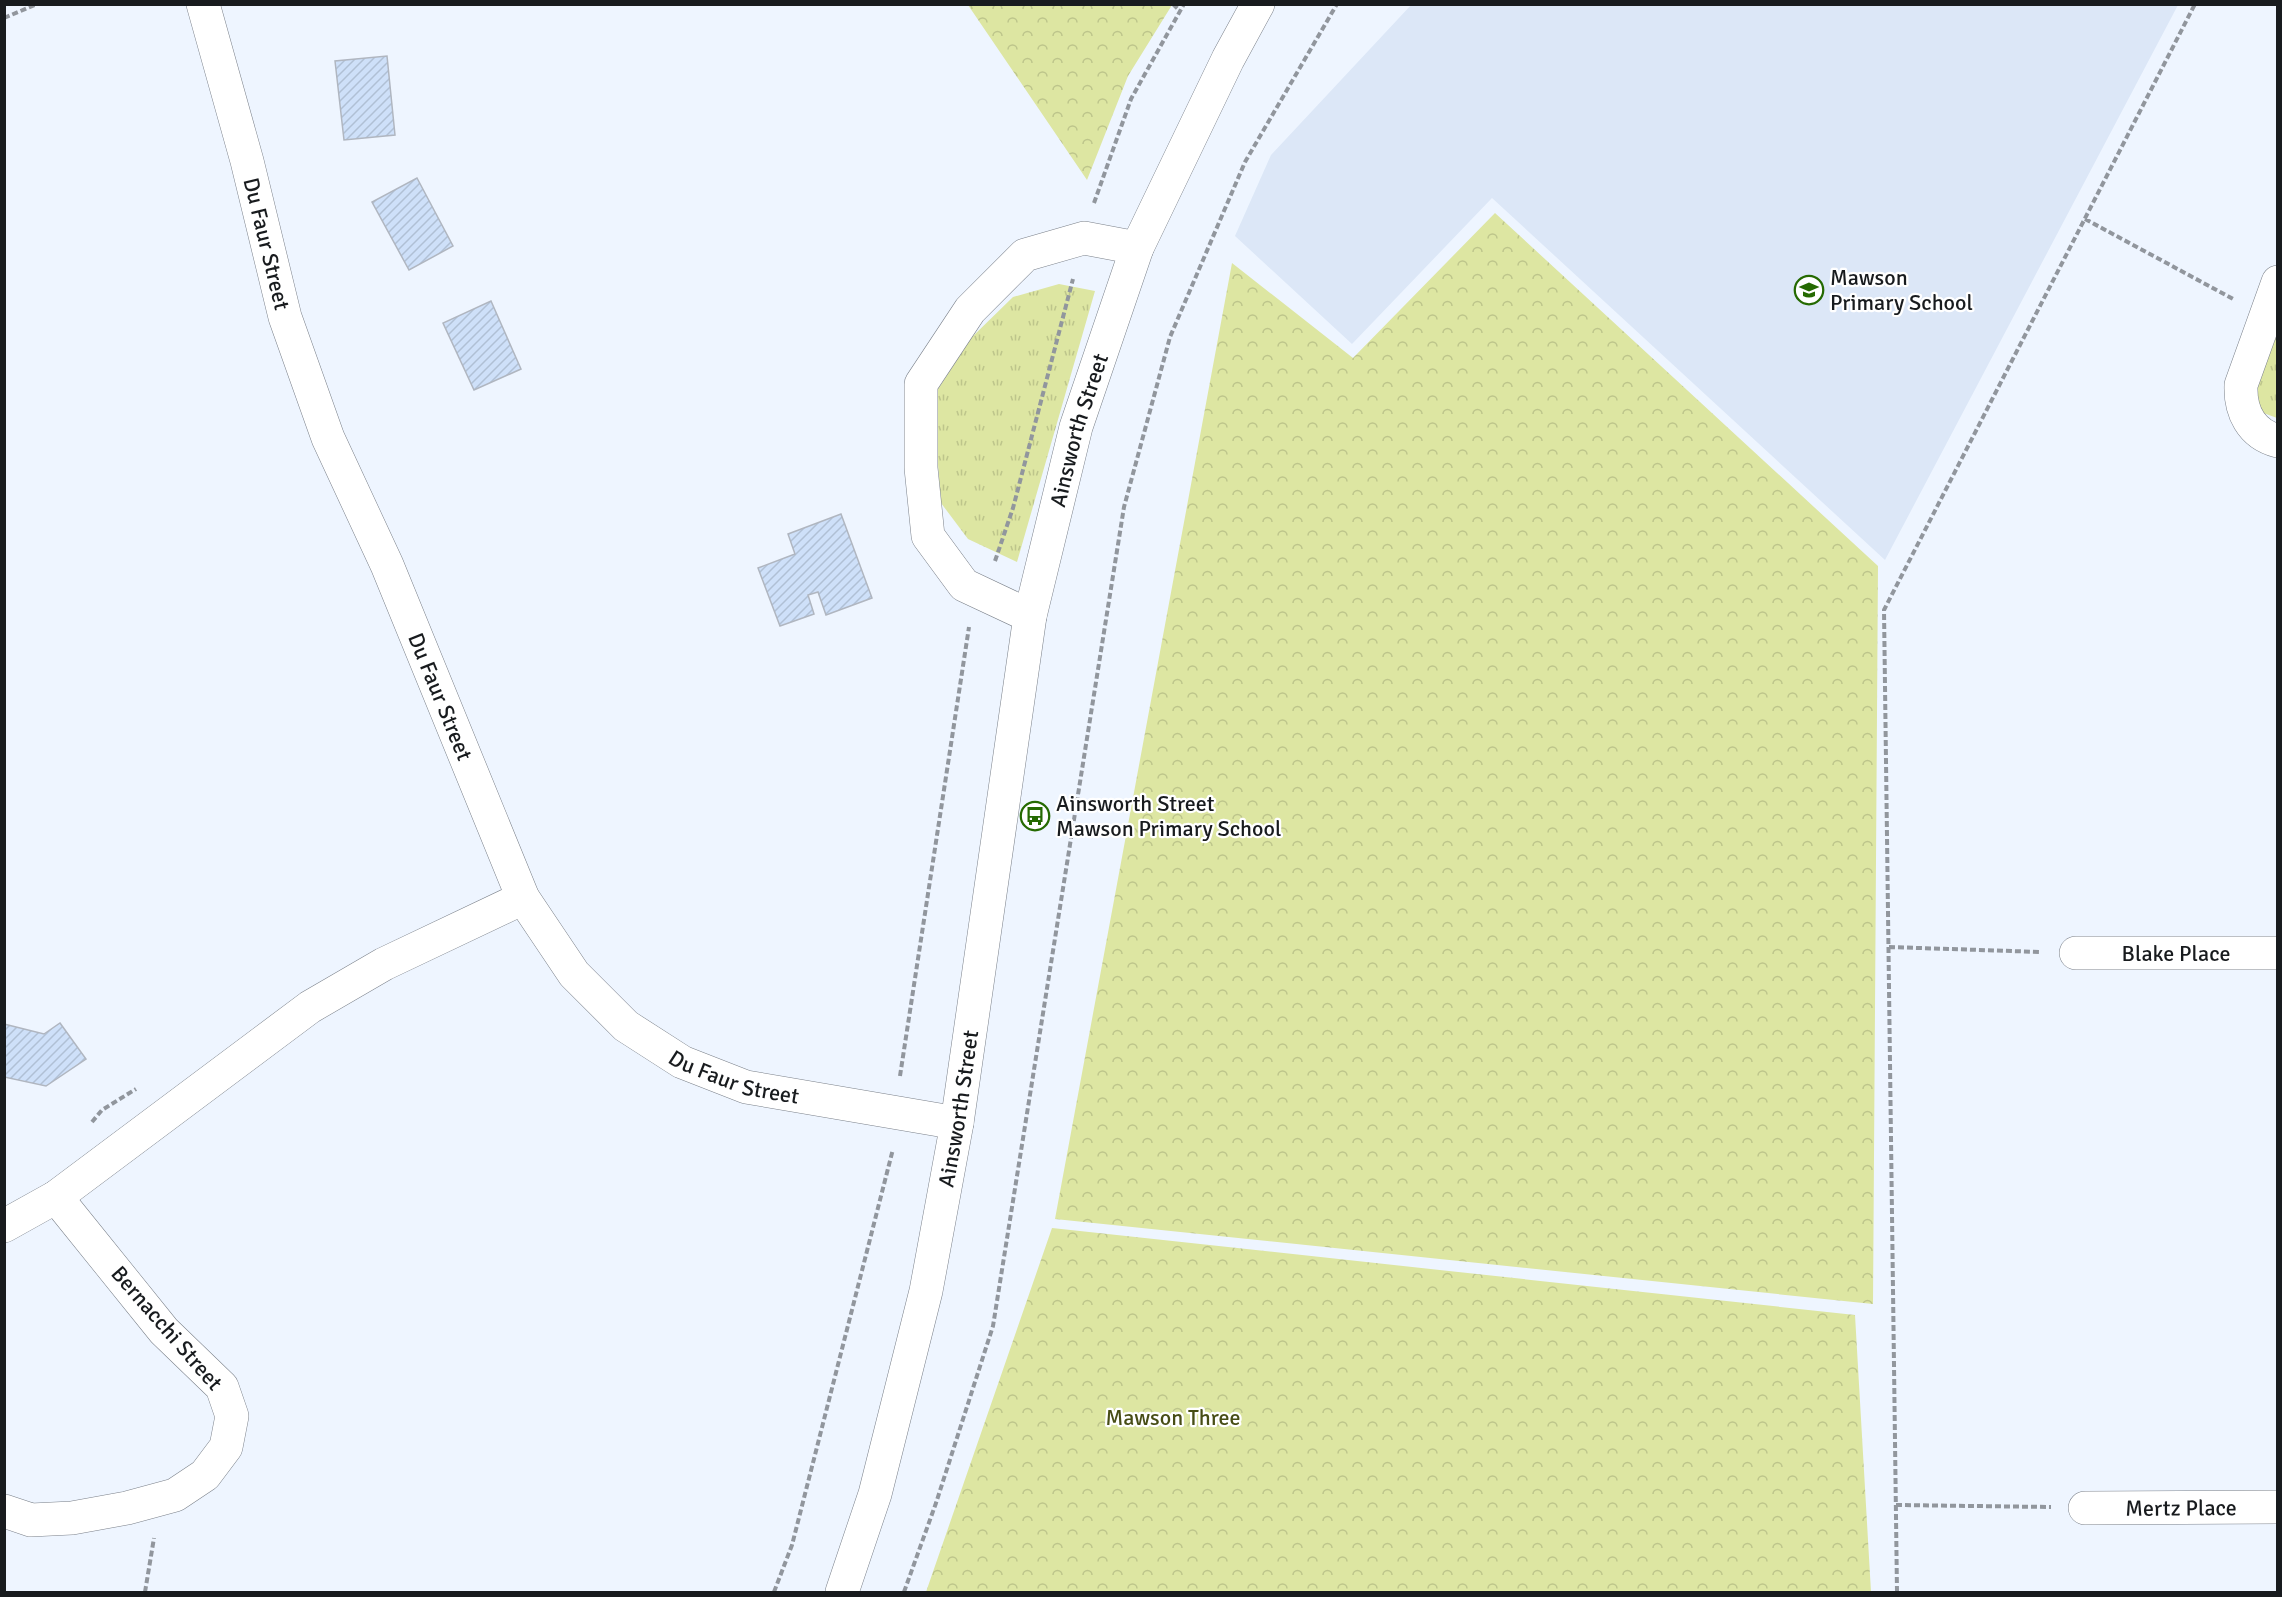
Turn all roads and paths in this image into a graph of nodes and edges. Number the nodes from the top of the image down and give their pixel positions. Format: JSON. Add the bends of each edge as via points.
{"nodes":[{"id":1,"x":37,"y":4,"type":"edge"},
{"id":2,"x":203,"y":4,"type":"edge"},
{"id":3,"x":1173,"y":4,"type":"edge"},
{"id":4,"x":1184,"y":4,"type":"edge"},
{"id":5,"x":1258,"y":4,"type":"edge"},
{"id":6,"x":1337,"y":4,"type":"edge"},
{"id":7,"x":2195,"y":4,"type":"edge"},
{"id":8,"x":1180,"y":10,"type":"junction"},
{"id":9,"x":4,"y":18,"type":"edge"},
{"id":10,"x":2085,"y":219,"type":"junction"},
{"id":11,"x":1084,"y":238,"type":"junction"},
{"id":12,"x":1137,"y":248,"type":"junction"},
{"id":13,"x":2277,"y":282,"type":"edge"},
{"id":14,"x":2265,"y":316,"type":"junction"},
{"id":15,"x":2277,"y":441,"type":"edge"},
{"id":16,"x":975,"y":590,"type":"junction"},
{"id":17,"x":1030,"y":616,"type":"junction"},
{"id":18,"x":523,"y":898,"type":"junction"},
{"id":19,"x":1889,"y":948,"type":"junction"},
{"id":20,"x":2076,"y":953,"type":"joint"},
{"id":21,"x":2277,"y":953,"type":"edge"},
{"id":22,"x":896,"y":1113,"type":"junction"},
{"id":23,"x":957,"y":1123,"type":"junction"},
{"id":24,"x":56,"y":1197,"type":"junction"},
{"id":25,"x":4,"y":1226,"type":"edge"},
{"id":26,"x":161,"y":1499,"type":"junction"},
{"id":27,"x":1896,"y":1505,"type":"junction"},
{"id":28,"x":2277,"y":1507,"type":"edge"},
{"id":29,"x":2085,"y":1508,"type":"joint"},
{"id":30,"x":4,"y":1511,"type":"edge"},
{"id":31,"x":145,"y":1593,"type":"edge"},
{"id":32,"x":774,"y":1593,"type":"edge"},
{"id":33,"x":842,"y":1593,"type":"edge"},
{"id":34,"x":904,"y":1593,"type":"edge"},
{"id":35,"x":1897,"y":1593,"type":"edge"}],
"edges":[{"from":1,"to":9,"type":"path"},
{"from":2,"to":18,"type":"street","name":"Du Faur Street","via":[[285,317],[328,438],[387,565]]},
{"from":3,"to":8,"type":"path"},
{"from":4,"to":8,"type":"path"},
{"from":5,"to":12,"type":"street","name":"Ainsworth Street"},
{"from":6,"to":34,"type":"path","via":[[1245,162],[1170,338],[1124,507],[993,1326]]},
{"from":7,"to":10,"type":"path"},
{"from":8,"to":11,"type":"path","via":[[1131,99]]},
{"from":10,"to":14,"type":"path"},
{"from":10,"to":19,"type":"path","via":[[1884,610]]},
{"from":11,"to":12,"type":"street"},
{"from":11,"to":16,"type":"path","via":[[1013,508],[995,561],[980,558]]},
{"from":11,"to":16,"type":"street","via":[[1025,255],[970,310],[921,384],[921,468],[928,536],[964,585]]},
{"from":12,"to":17,"type":"street","name":"Ainsworth Street","via":[[1076,427]]},
{"from":13,"to":14,"type":"street"},
{"from":14,"to":15,"type":"street","via":[[2241,385],[2241,399],[2251,424]]},
{"from":16,"to":17,"type":"street"},
{"from":16,"to":22,"type":"path"},
{"from":17,"to":23,"type":"street","name":"Ainsworth Street"},
{"from":18,"to":22,"type":"street","name":"Du Faur Street","via":[[574,974],[626,1026],[682,1062],[746,1087]]},
{"from":18,"to":24,"type":"street","via":[[384,964],[310,1007]]},
{"from":19,"to":20,"type":"path"},
{"from":19,"to":27,"type":"path"},
{"from":20,"to":21,"type":"street","name":"Blake Place"},
{"from":22,"to":23,"type":"street","name":"Du Faur Street"},
{"from":22,"to":32,"type":"path","via":[[890,1165],[792,1545]]},
{"from":23,"to":33,"type":"street","name":"Ainsworth Street","via":[[921,1308],[875,1494]]},
{"from":24,"to":25,"type":"street"},
{"from":24,"to":26,"type":"street","name":"Bernacchi Street","via":[[164,1331],[222,1387],[232,1416],[226,1447],[205,1475],[175,1495]]},
{"from":26,"to":30,"type":"street","name":"Bernacchi Street","via":[[72,1518],[31,1520]]},
{"from":26,"to":31,"type":"path"},
{"from":27,"to":29,"type":"path"},
{"from":27,"to":35,"type":"path"},
{"from":28,"to":29,"type":"street","name":"Mertz Place"}]}
